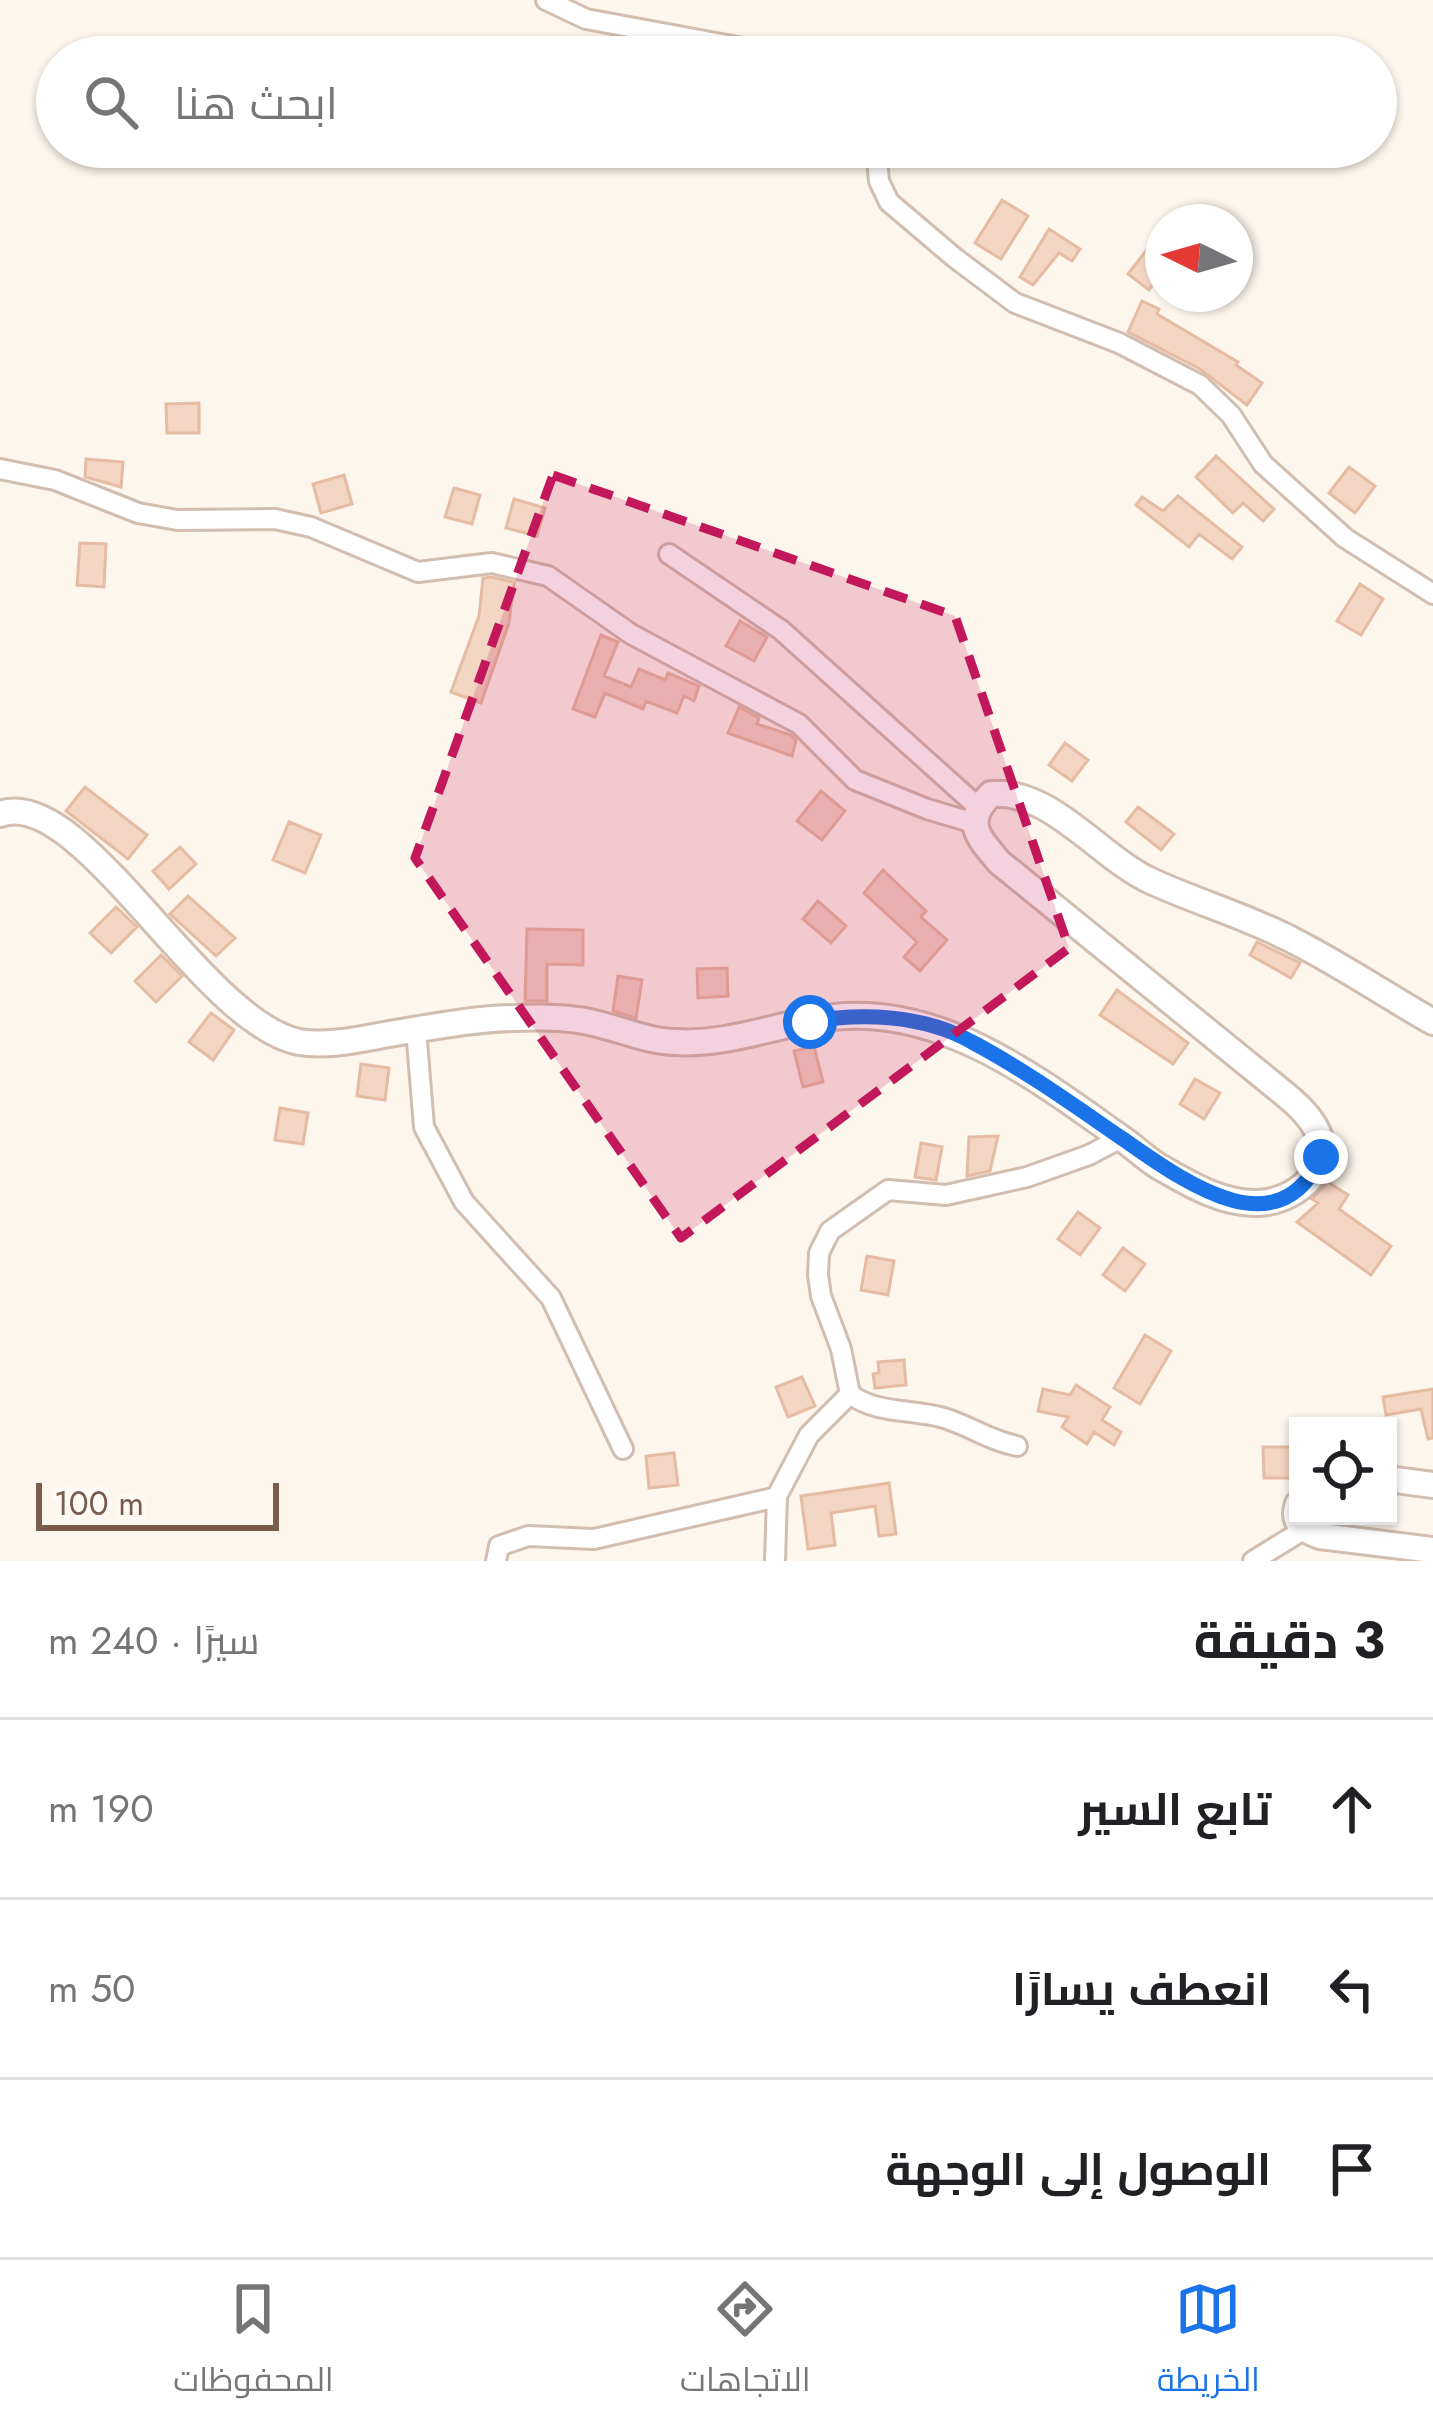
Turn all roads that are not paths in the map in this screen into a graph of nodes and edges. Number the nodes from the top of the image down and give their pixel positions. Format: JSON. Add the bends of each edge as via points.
{"nodes":[{"id":1,"x":546,"y":0,"type":"edge"},
{"id":2,"x":678,"y":36,"type":"edge"},
{"id":3,"x":878,"y":168,"type":"edge"},
{"id":4,"x":0,"y":469,"type":"edge"},
{"id":5,"x":669,"y":554,"type":"dead end"},
{"id":6,"x":1433,"y":594,"type":"edge"},
{"id":7,"x":0,"y":814,"type":"edge"},
{"id":8,"x":976,"y":815,"type":"junction"},
{"id":9,"x":1433,"y":1022,"type":"edge"},
{"id":10,"x":416,"y":1029,"type":"junction"},
{"id":11,"x":1120,"y":1138,"type":"junction"},
{"id":12,"x":850,"y":1394,"type":"junction"},
{"id":13,"x":1017,"y":1446,"type":"dead end"},
{"id":14,"x":623,"y":1449,"type":"dead end"},
{"id":15,"x":1397,"y":1480,"type":"edge"},
{"id":16,"x":1433,"y":1485,"type":"edge"},
{"id":17,"x":777,"y":1497,"type":"junction"},
{"id":18,"x":1299,"y":1525,"type":"edge"},
{"id":19,"x":1303,"y":1530,"type":"junction"},
{"id":20,"x":1433,"y":1550,"type":"edge"},
{"id":21,"x":496,"y":1561,"type":"edge"},
{"id":22,"x":776,"y":1561,"type":"edge"},
{"id":23,"x":1253,"y":1561,"type":"edge"}],
"edges":[{"from":1,"to":2,"type":"street","via":[[586,19]]},
{"from":3,"to":6,"type":"street","via":[[890,202],[929,238],[1015,303],[1200,385],[1263,464],[1345,538]]},
{"from":4,"to":8,"type":"street","via":[[158,517],[311,527],[418,572],[492,563],[548,576],[631,634],[799,724],[855,780]]},
{"from":5,"to":8,"type":"street","via":[[781,630]]},
{"from":7,"to":10,"type":"street","via":[[34,814],[80,841],[212,986],[274,1035],[304,1043]]},
{"from":8,"to":9,"type":"street","via":[[991,794],[1012,793],[1147,879],[1298,943]]},
{"from":8,"to":11,"type":"street","via":[[981,841],[999,862],[1303,1111],[1320,1135],[1321,1157],[1310,1181],[1290,1196],[1246,1202],[1200,1190]]},
{"from":10,"to":11,"type":"street","via":[[578,1020],[674,1042],[884,1017],[968,1039]]},
{"from":10,"to":14,"type":"street","via":[[424,1127],[464,1202],[551,1298]]},
{"from":11,"to":12,"type":"street","via":[[1028,1178],[946,1195],[888,1190],[830,1231],[818,1275]]},
{"from":12,"to":13,"type":"street"},
{"from":12,"to":17,"type":"street","via":[[809,1435]]},
{"from":15,"to":16,"type":"street"},
{"from":17,"to":21,"type":"street","via":[[594,1539],[528,1536],[499,1546]]},
{"from":17,"to":22,"type":"street"},
{"from":18,"to":19,"type":"street"},
{"from":19,"to":20,"type":"street"},
{"from":19,"to":23,"type":"street"}]}
